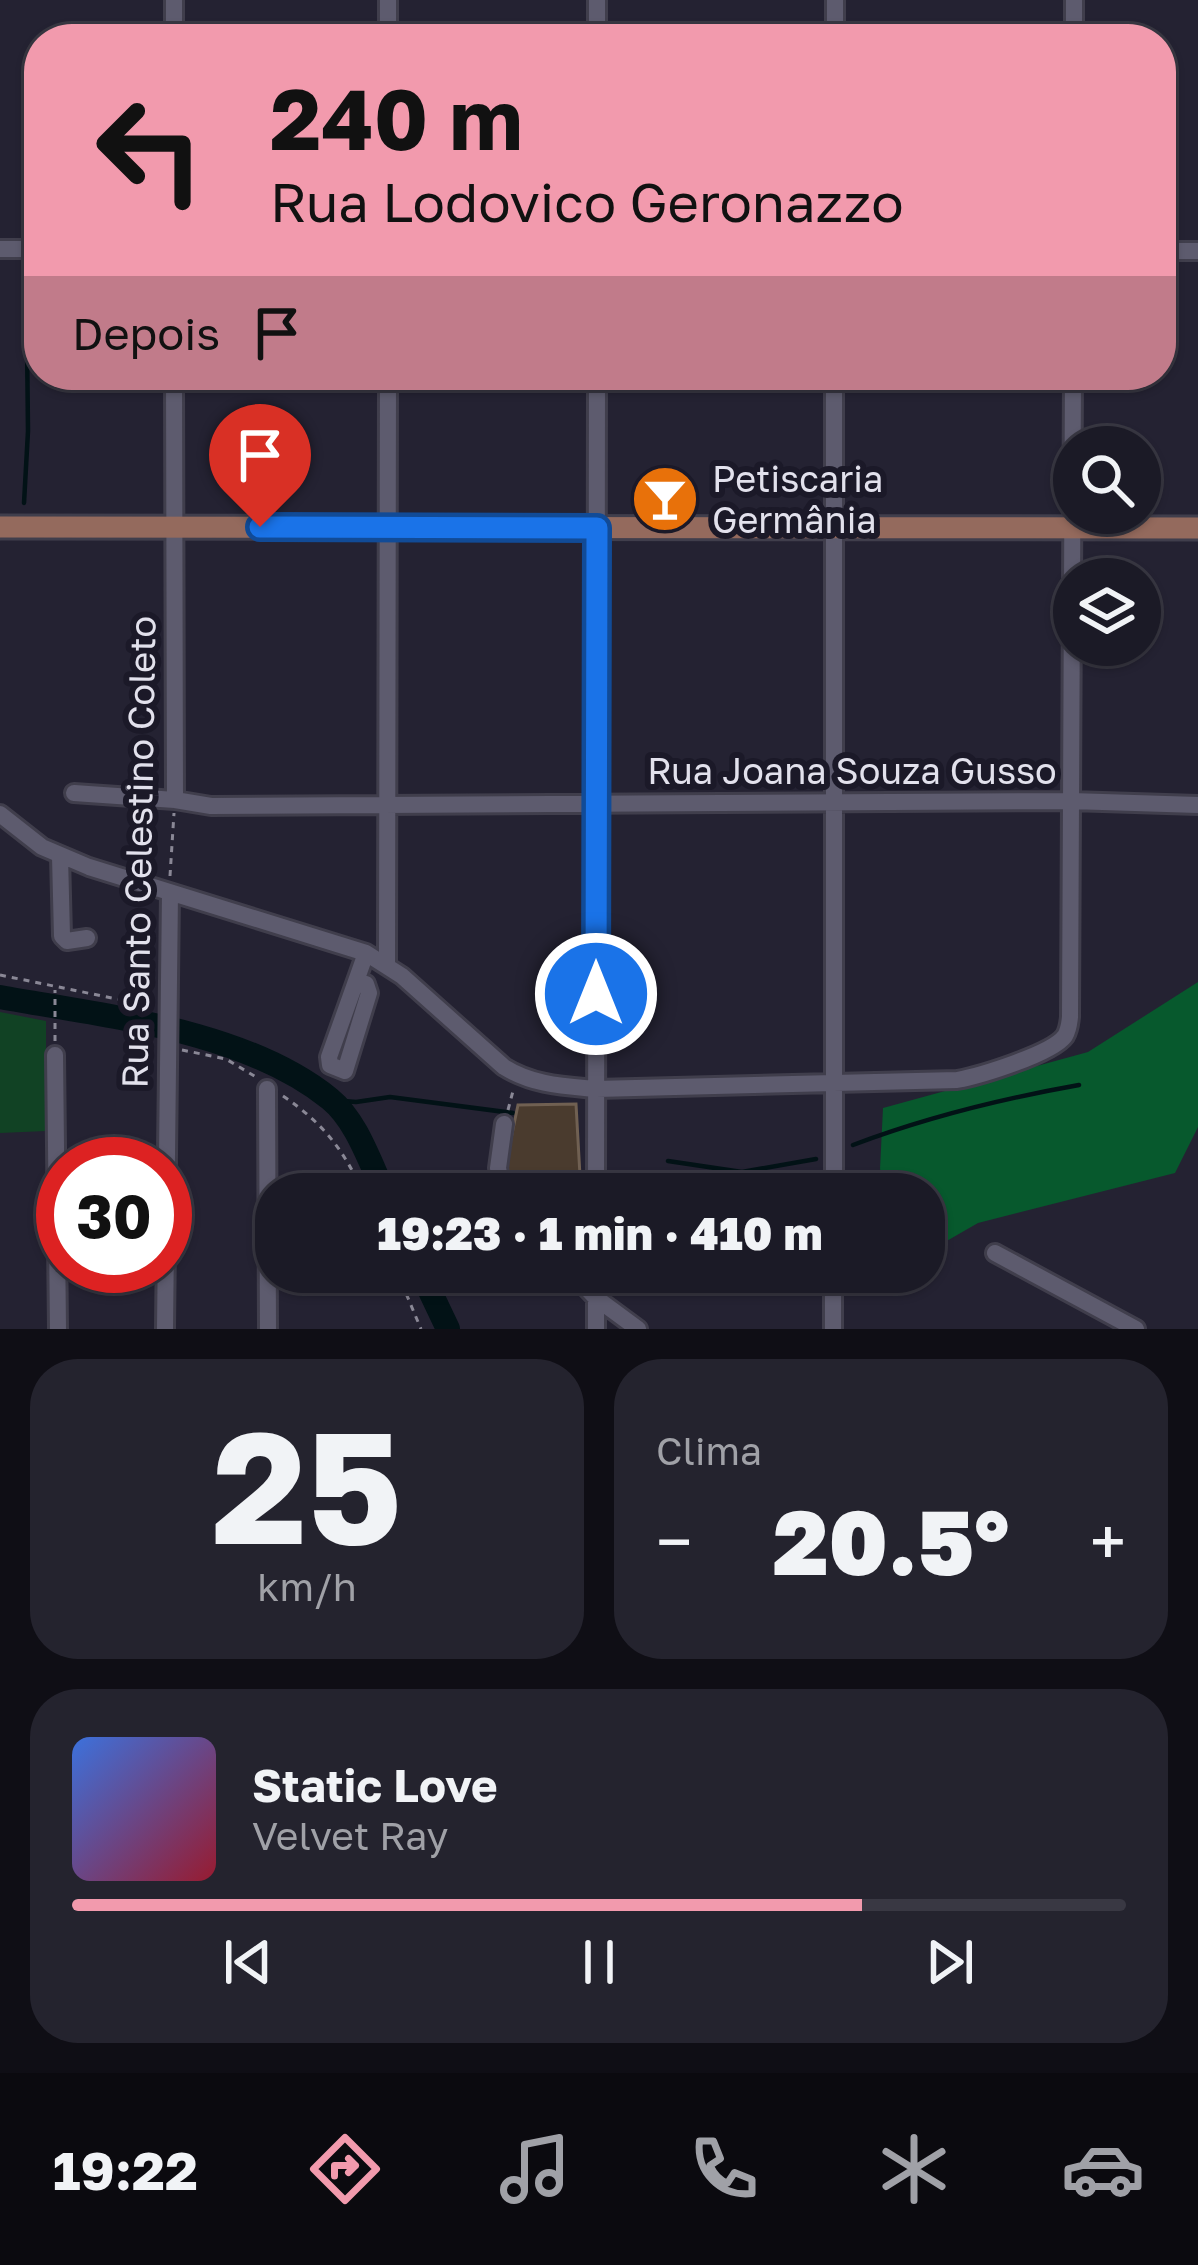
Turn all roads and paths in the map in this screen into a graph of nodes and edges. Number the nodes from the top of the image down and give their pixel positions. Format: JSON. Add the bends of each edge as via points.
{"nodes":[{"id":1,"x":174,"y":390,"type":"edge"},
{"id":2,"x":388,"y":390,"type":"edge"},
{"id":3,"x":597,"y":390,"type":"edge"},
{"id":4,"x":834,"y":390,"type":"edge"},
{"id":5,"x":1073,"y":390,"type":"edge"},
{"id":6,"x":1073,"y":426,"type":"edge"},
{"id":7,"x":0,"y":527,"type":"edge"},
{"id":8,"x":175,"y":527,"type":"junction"},
{"id":9,"x":387,"y":528,"type":"junction"},
{"id":10,"x":597,"y":528,"type":"junction"},
{"id":11,"x":834,"y":528,"type":"junction"},
{"id":12,"x":1053,"y":528,"type":"edge"},
{"id":13,"x":1161,"y":528,"type":"edge"},
{"id":14,"x":1198,"y":528,"type":"edge"},
{"id":15,"x":1072,"y":534,"type":"edge"},
{"id":16,"x":74,"y":793,"type":"dead end"},
{"id":17,"x":175,"y":800,"type":"junction"},
{"id":18,"x":1071,"y":801,"type":"junction"},
{"id":19,"x":834,"y":802,"type":"junction"},
{"id":20,"x":596,"y":804,"type":"junction"},
{"id":21,"x":1198,"y":805,"type":"edge"},
{"id":22,"x":387,"y":806,"type":"junction"},
{"id":23,"x":0,"y":814,"type":"edge"},
{"id":24,"x":60,"y":856,"type":"junction"},
{"id":25,"x":170,"y":893,"type":"junction"},
{"id":26,"x":87,"y":938,"type":"dead end"},
{"id":27,"x":366,"y":953,"type":"junction"},
{"id":28,"x":387,"y":964,"type":"junction"},
{"id":29,"x":0,"y":976,"type":"edge"},
{"id":30,"x":357,"y":980,"type":"junction"},
{"id":31,"x":55,"y":987,"type":"junction"},
{"id":32,"x":168,"y":1013,"type":"junction"},
{"id":33,"x":55,"y":1026,"type":"dead end"},
{"id":34,"x":55,"y":1055,"type":"dead end"},
{"id":35,"x":834,"y":1083,"type":"junction"},
{"id":36,"x":267,"y":1089,"type":"dead end"},
{"id":37,"x":596,"y":1089,"type":"junction"},
{"id":38,"x":504,"y":1124,"type":"dead end"},
{"id":39,"x":499,"y":1173,"type":"edge"},
{"id":40,"x":596,"y":1173,"type":"edge"},
{"id":41,"x":834,"y":1173,"type":"edge"},
{"id":42,"x":995,"y":1252,"type":"dead end"},
{"id":43,"x":406,"y":1293,"type":"edge"},
{"id":44,"x":591,"y":1293,"type":"edge"},
{"id":45,"x":596,"y":1293,"type":"edge"},
{"id":46,"x":833,"y":1293,"type":"edge"},
{"id":47,"x":596,"y":1298,"type":"junction"},
{"id":48,"x":58,"y":1329,"type":"edge"},
{"id":49,"x":165,"y":1329,"type":"edge"},
{"id":50,"x":268,"y":1329,"type":"edge"},
{"id":51,"x":421,"y":1329,"type":"edge"},
{"id":52,"x":596,"y":1329,"type":"edge"},
{"id":53,"x":638,"y":1329,"type":"edge"},
{"id":54,"x":833,"y":1329,"type":"edge"},
{"id":55,"x":1136,"y":1329,"type":"edge"}],
"edges":[{"from":1,"to":8,"type":"street","name":"Rua Santo Celestino Coleto"},
{"from":2,"to":9,"type":"street"},
{"from":3,"to":10,"type":"street"},
{"from":4,"to":11,"type":"street"},
{"from":5,"to":6,"type":"street"},
{"from":7,"to":8,"type":"main road"},
{"from":8,"to":9,"type":"main road"},
{"from":8,"to":17,"type":"street","name":"Rua Santo Celestino Coleto"},
{"from":9,"to":10,"type":"main road"},
{"from":9,"to":22,"type":"street"},
{"from":10,"to":11,"type":"main road"},
{"from":10,"to":20,"type":"street"},
{"from":11,"to":12,"type":"main road"},
{"from":11,"to":19,"type":"street"},
{"from":13,"to":14,"type":"main road"},
{"from":15,"to":18,"type":"street"},
{"from":16,"to":17,"type":"street","name":"Rua Joana Souza Gusso"},
{"from":17,"to":22,"type":"street","name":"Rua Joana Souza Gusso"},
{"from":17,"to":25,"type":"path","name":"Rua Santo Celestino Coleto"},
{"from":18,"to":19,"type":"street","name":"Rua Joana Souza Gusso"},
{"from":18,"to":21,"type":"street","name":"Rua Joana Souza Gusso"},
{"from":18,"to":35,"type":"street","via":[[1064,1037],[971,1078]]},
{"from":19,"to":20,"type":"street","name":"Rua Joana Souza Gusso"},
{"from":19,"to":35,"type":"street"},
{"from":20,"to":22,"type":"street","name":"Rua Joana Souza Gusso"},
{"from":20,"to":37,"type":"street"},
{"from":22,"to":28,"type":"street"},
{"from":23,"to":24,"type":"street"},
{"from":24,"to":25,"type":"street"},
{"from":24,"to":26,"type":"street","via":[[62,936]]},
{"from":25,"to":27,"type":"street"},
{"from":25,"to":32,"type":"street","name":"Rua Santo Celestino Coleto"},
{"from":27,"to":28,"type":"street"},
{"from":27,"to":30,"type":"street"},
{"from":28,"to":37,"type":"street","via":[[517,1075]]},
{"from":29,"to":31,"type":"path"},
{"from":30,"to":30,"type":"street","via":[[369,993],[345,1071],[329,1057]]},
{"from":31,"to":32,"type":"path"},
{"from":31,"to":33,"type":"path"},
{"from":32,"to":49,"type":"street","name":"Rua Santo Celestino Coleto"},
{"from":34,"to":48,"type":"street"},
{"from":35,"to":37,"type":"street"},
{"from":35,"to":41,"type":"street"},
{"from":36,"to":50,"type":"street"},
{"from":37,"to":40,"type":"street"},
{"from":38,"to":39,"type":"street"},
{"from":42,"to":55,"type":"street"},
{"from":43,"to":51,"type":"path"},
{"from":44,"to":47,"type":"street"},
{"from":45,"to":47,"type":"street"},
{"from":46,"to":54,"type":"street"},
{"from":47,"to":52,"type":"street"},
{"from":47,"to":53,"type":"street"}]}
